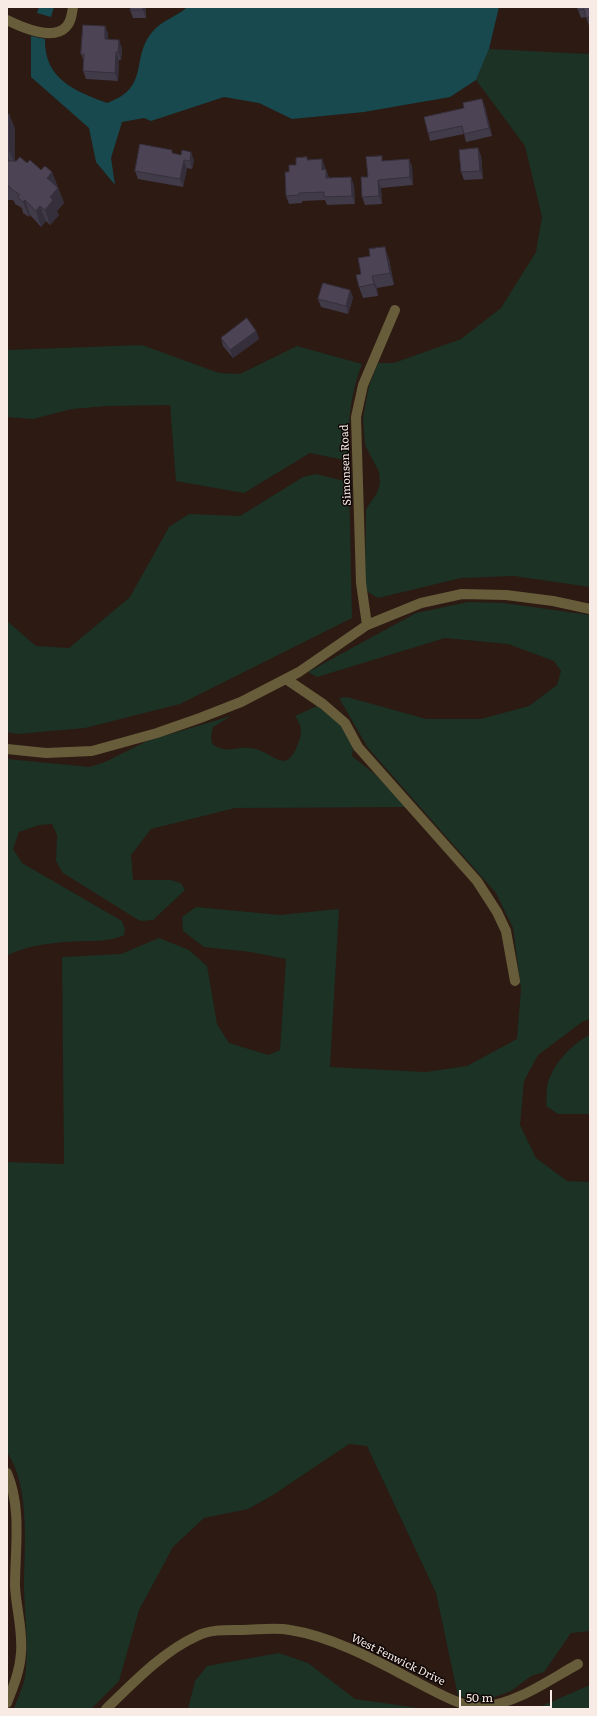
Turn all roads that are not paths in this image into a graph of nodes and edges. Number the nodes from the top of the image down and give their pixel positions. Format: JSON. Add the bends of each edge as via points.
{"nodes":[{"id":1,"x":73,"y":7,"type":"edge"},
{"id":2,"x":7,"y":20,"type":"edge"},
{"id":3,"x":396,"y":310,"type":"dead end"},
{"id":4,"x":590,"y":609,"type":"edge"},
{"id":5,"x":367,"y":625,"type":"junction"},
{"id":6,"x":286,"y":679,"type":"junction"},
{"id":7,"x":7,"y":749,"type":"edge"},
{"id":8,"x":515,"y":981,"type":"dead end"},
{"id":9,"x":7,"y":1473,"type":"edge"},
{"id":10,"x":578,"y":1664,"type":"dead end"},
{"id":11,"x":7,"y":1703,"type":"edge"},
{"id":12,"x":106,"y":1709,"type":"edge"}],
"edges":[{"from":1,"to":2,"type":"street","via":[[69,24],[58,33],[30,30]]},
{"from":3,"to":5,"type":"street","name":"Simonsen Road","via":[[364,385],[356,417],[361,583]]},
{"from":4,"to":5,"type":"street","via":[[506,595],[462,594],[421,603]]},
{"from":5,"to":6,"type":"street"},
{"from":6,"to":7,"type":"street","via":[[241,702],[200,718],[92,751],[46,753]]},
{"from":6,"to":8,"type":"street","via":[[345,722],[358,747],[477,882],[498,912],[506,931]]},
{"from":9,"to":11,"type":"street","via":[[15,1509],[15,1587],[21,1652],[18,1673]]},
{"from":10,"to":12,"type":"street","name":"West Fenwick Drive","via":[[501,1704],[481,1708],[454,1701],[381,1663],[326,1640],[289,1629],[226,1630],[199,1634],[177,1647],[129,1686]]}]}
